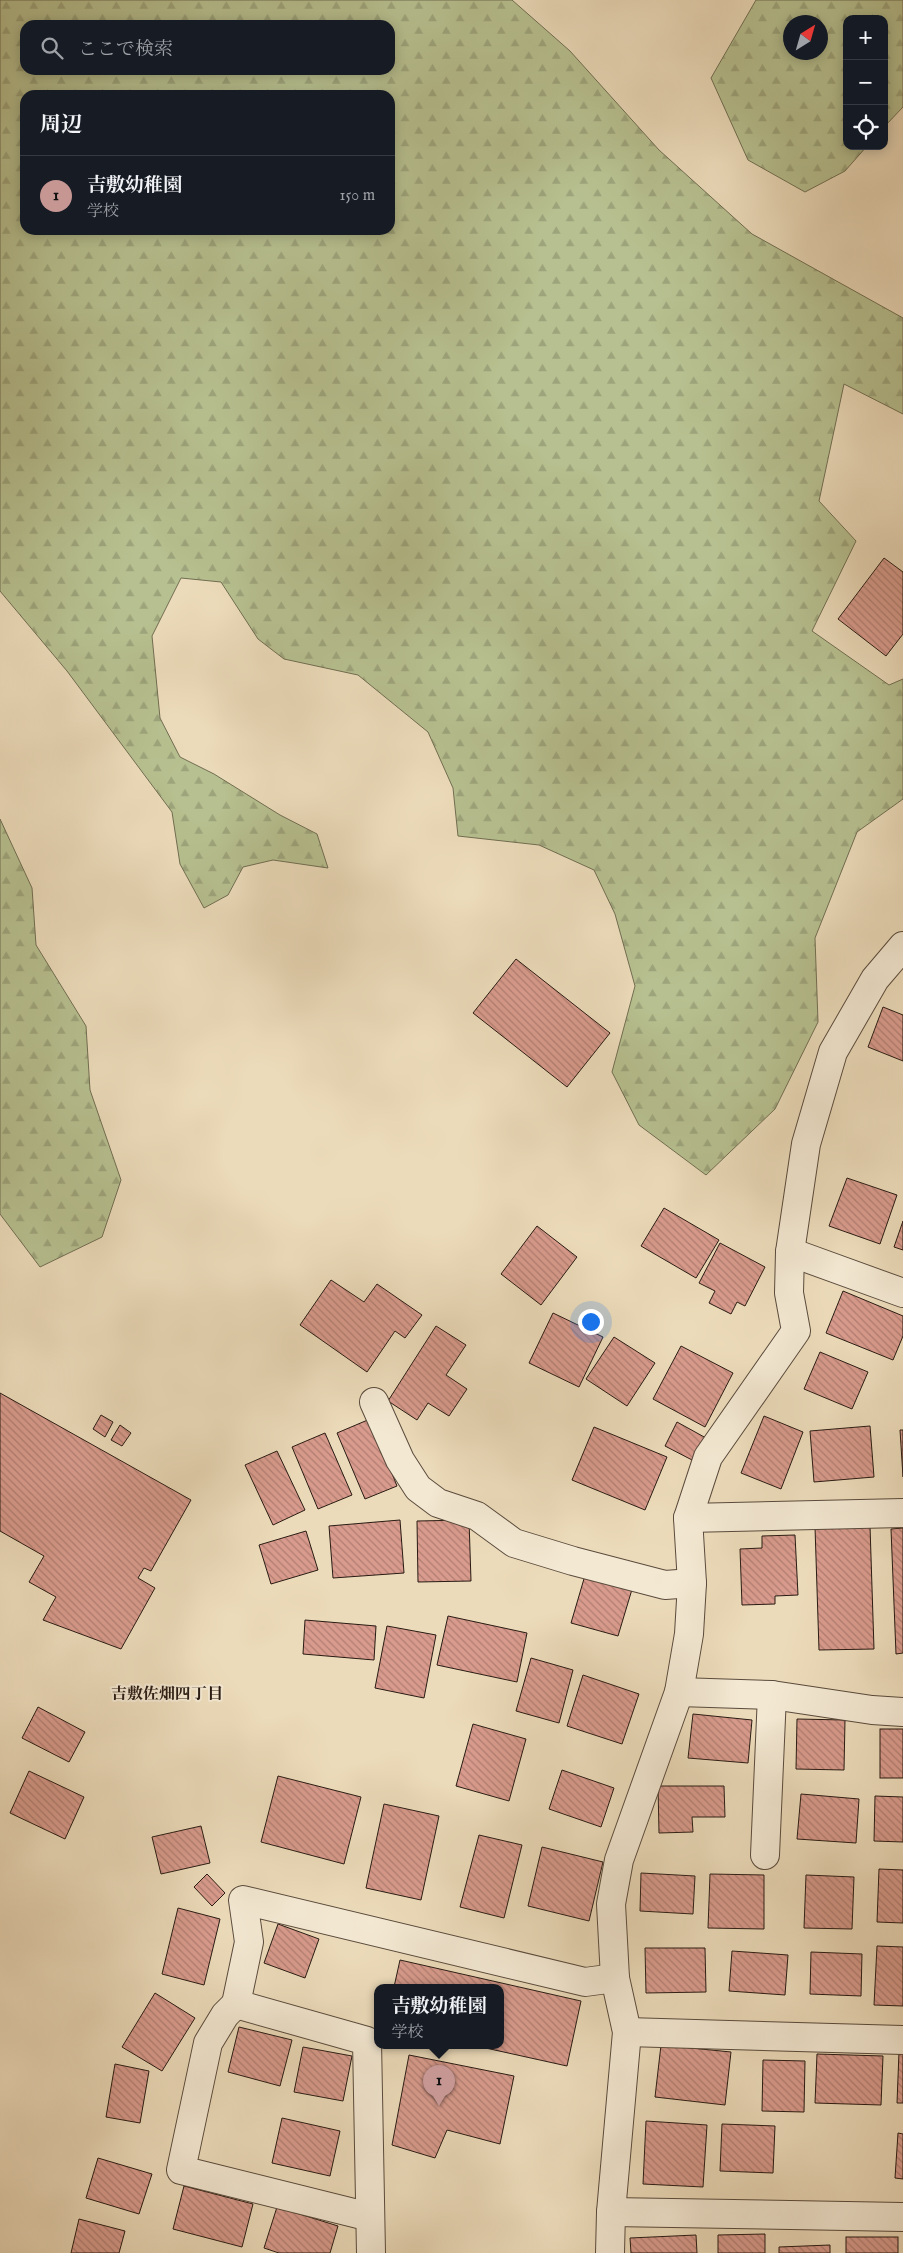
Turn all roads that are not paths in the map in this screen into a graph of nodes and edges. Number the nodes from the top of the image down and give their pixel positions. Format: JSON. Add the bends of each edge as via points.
{"nodes":[{"id":1,"x":903,"y":946,"type":"edge"},
{"id":2,"x":790,"y":1252,"type":"junction"},
{"id":3,"x":903,"y":1293,"type":"edge"},
{"id":4,"x":374,"y":1402,"type":"dead end"},
{"id":5,"x":903,"y":1513,"type":"edge"},
{"id":6,"x":688,"y":1518,"type":"junction"},
{"id":7,"x":692,"y":1583,"type":"junction"},
{"id":8,"x":679,"y":1692,"type":"junction"},
{"id":9,"x":772,"y":1696,"type":"junction"},
{"id":10,"x":903,"y":1712,"type":"edge"},
{"id":11,"x":765,"y":1855,"type":"dead end"},
{"id":12,"x":615,"y":1978,"type":"junction"},
{"id":13,"x":236,"y":2004,"type":"junction"},
{"id":14,"x":626,"y":2032,"type":"junction"},
{"id":15,"x":903,"y":2040,"type":"edge"},
{"id":16,"x":611,"y":2212,"type":"junction"},
{"id":17,"x":370,"y":2217,"type":"junction"},
{"id":18,"x":903,"y":2217,"type":"edge"},
{"id":19,"x":372,"y":2253,"type":"edge"},
{"id":20,"x":610,"y":2253,"type":"edge"}],
"edges":[{"from":1,"to":2,"type":"street","via":[[875,978],[833,1052],[806,1144]]},
{"from":2,"to":3,"type":"street"},
{"from":2,"to":6,"type":"street","via":[[789,1293],[796,1331],[708,1457]]},
{"from":4,"to":7,"type":"street","via":[[400,1460],[418,1488],[438,1502],[477,1516],[514,1543],[665,1585]]},
{"from":5,"to":6,"type":"street"},
{"from":6,"to":7,"type":"street"},
{"from":7,"to":8,"type":"street"},
{"from":8,"to":9,"type":"street"},
{"from":8,"to":12,"type":"street","via":[[619,1860],[611,1904]]},
{"from":9,"to":10,"type":"street"},
{"from":9,"to":11,"type":"street"},
{"from":12,"to":13,"type":"street","via":[[585,1982],[244,1900],[249,1942]]},
{"from":12,"to":14,"type":"street"},
{"from":13,"to":17,"type":"street","via":[[367,2041]]},
{"from":13,"to":17,"type":"street","via":[[225,2015],[208,2043],[181,2170]]},
{"from":14,"to":15,"type":"street"},
{"from":14,"to":16,"type":"street"},
{"from":16,"to":18,"type":"street"},
{"from":16,"to":20,"type":"street"},
{"from":17,"to":19,"type":"street"}]}
